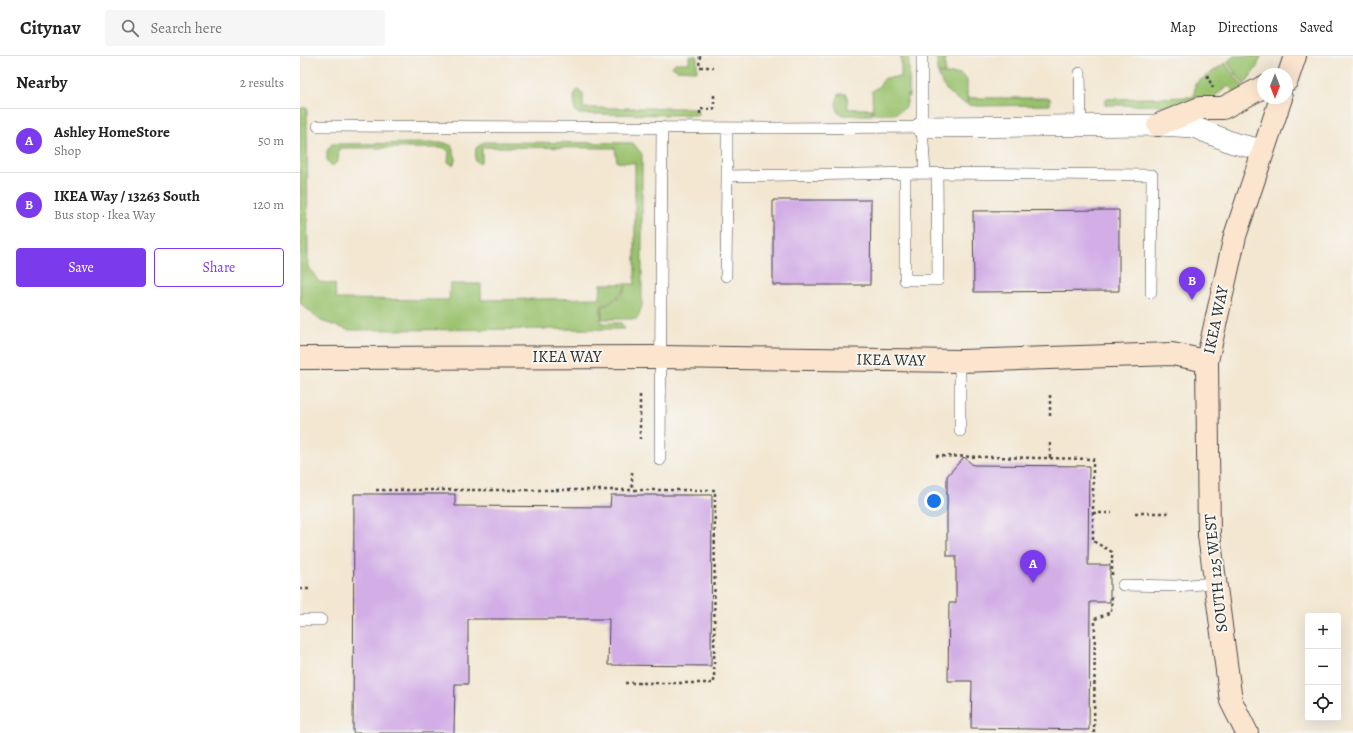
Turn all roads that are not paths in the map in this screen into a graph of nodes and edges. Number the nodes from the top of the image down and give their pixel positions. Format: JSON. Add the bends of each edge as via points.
{"nodes":[{"id":1,"x":922,"y":56,"type":"edge"},
{"id":2,"x":1080,"y":73,"type":"dead end"},
{"id":3,"x":1257,"y":90,"type":"edge"},
{"id":4,"x":1279,"y":104,"type":"edge"},
{"id":5,"x":1081,"y":125,"type":"junction"},
{"id":6,"x":1158,"y":125,"type":"junction"},
{"id":7,"x":318,"y":126,"type":"dead end"},
{"id":8,"x":662,"y":126,"type":"junction"},
{"id":9,"x":922,"y":127,"type":"junction"},
{"id":10,"x":727,"y":128,"type":"junction"},
{"id":11,"x":1263,"y":150,"type":"junction"},
{"id":12,"x":925,"y":173,"type":"junction"},
{"id":13,"x":937,"y":173,"type":"junction"},
{"id":14,"x":905,"y":174,"type":"junction"},
{"id":15,"x":727,"y":176,"type":"junction"},
{"id":16,"x":726,"y":276,"type":"dead end"},
{"id":17,"x":1151,"y":293,"type":"dead end"},
{"id":18,"x":660,"y":357,"type":"junction"},
{"id":19,"x":300,"y":358,"type":"edge"},
{"id":20,"x":960,"y":361,"type":"junction"},
{"id":21,"x":1207,"y":362,"type":"junction"},
{"id":22,"x":960,"y":431,"type":"dead end"},
{"id":23,"x":660,"y":460,"type":"dead end"},
{"id":24,"x":1215,"y":583,"type":"junction"},
{"id":25,"x":1123,"y":585,"type":"dead end"},
{"id":26,"x":300,"y":620,"type":"edge"},
{"id":27,"x":322,"y":620,"type":"dead end"},
{"id":28,"x":1246,"y":733,"type":"edge"}],
"edges":[{"from":1,"to":9,"type":"lane"},
{"from":2,"to":5,"type":"lane"},
{"from":3,"to":6,"type":"street","via":[[1223,108],[1200,108]]},
{"from":4,"to":11,"type":"street","name":"IKEA WAY"},
{"from":5,"to":6,"type":"street"},
{"from":5,"to":9,"type":"street"},
{"from":6,"to":11,"type":"street","via":[[1194,127],[1233,143]]},
{"from":7,"to":8,"type":"lane"},
{"from":8,"to":10,"type":"lane"},
{"from":8,"to":18,"type":"lane"},
{"from":9,"to":10,"type":"lane"},
{"from":9,"to":12,"type":"lane"},
{"from":10,"to":15,"type":"lane"},
{"from":11,"to":21,"type":"street","name":"IKEA WAY","via":[[1235,236]]},
{"from":12,"to":13,"type":"lane"},
{"from":12,"to":14,"type":"lane"},
{"from":13,"to":14,"type":"lane","via":[[938,280],[905,280]]},
{"from":13,"to":17,"type":"lane","via":[[1152,176]]},
{"from":14,"to":15,"type":"lane"},
{"from":15,"to":16,"type":"lane"},
{"from":18,"to":19,"type":"street","name":"IKEA WAY"},
{"from":18,"to":20,"type":"street","name":"IKEA WAY"},
{"from":18,"to":23,"type":"lane"},
{"from":20,"to":21,"type":"street","name":"IKEA WAY","via":[[1172,354]]},
{"from":20,"to":22,"type":"lane"},
{"from":21,"to":24,"type":"street","name":"SOUTH 125 WEST","via":[[1209,535]]},
{"from":24,"to":25,"type":"lane","via":[[1175,586]]},
{"from":24,"to":28,"type":"street","name":"SOUTH 125 WEST","via":[[1231,701]]},
{"from":26,"to":27,"type":"lane"}]}
